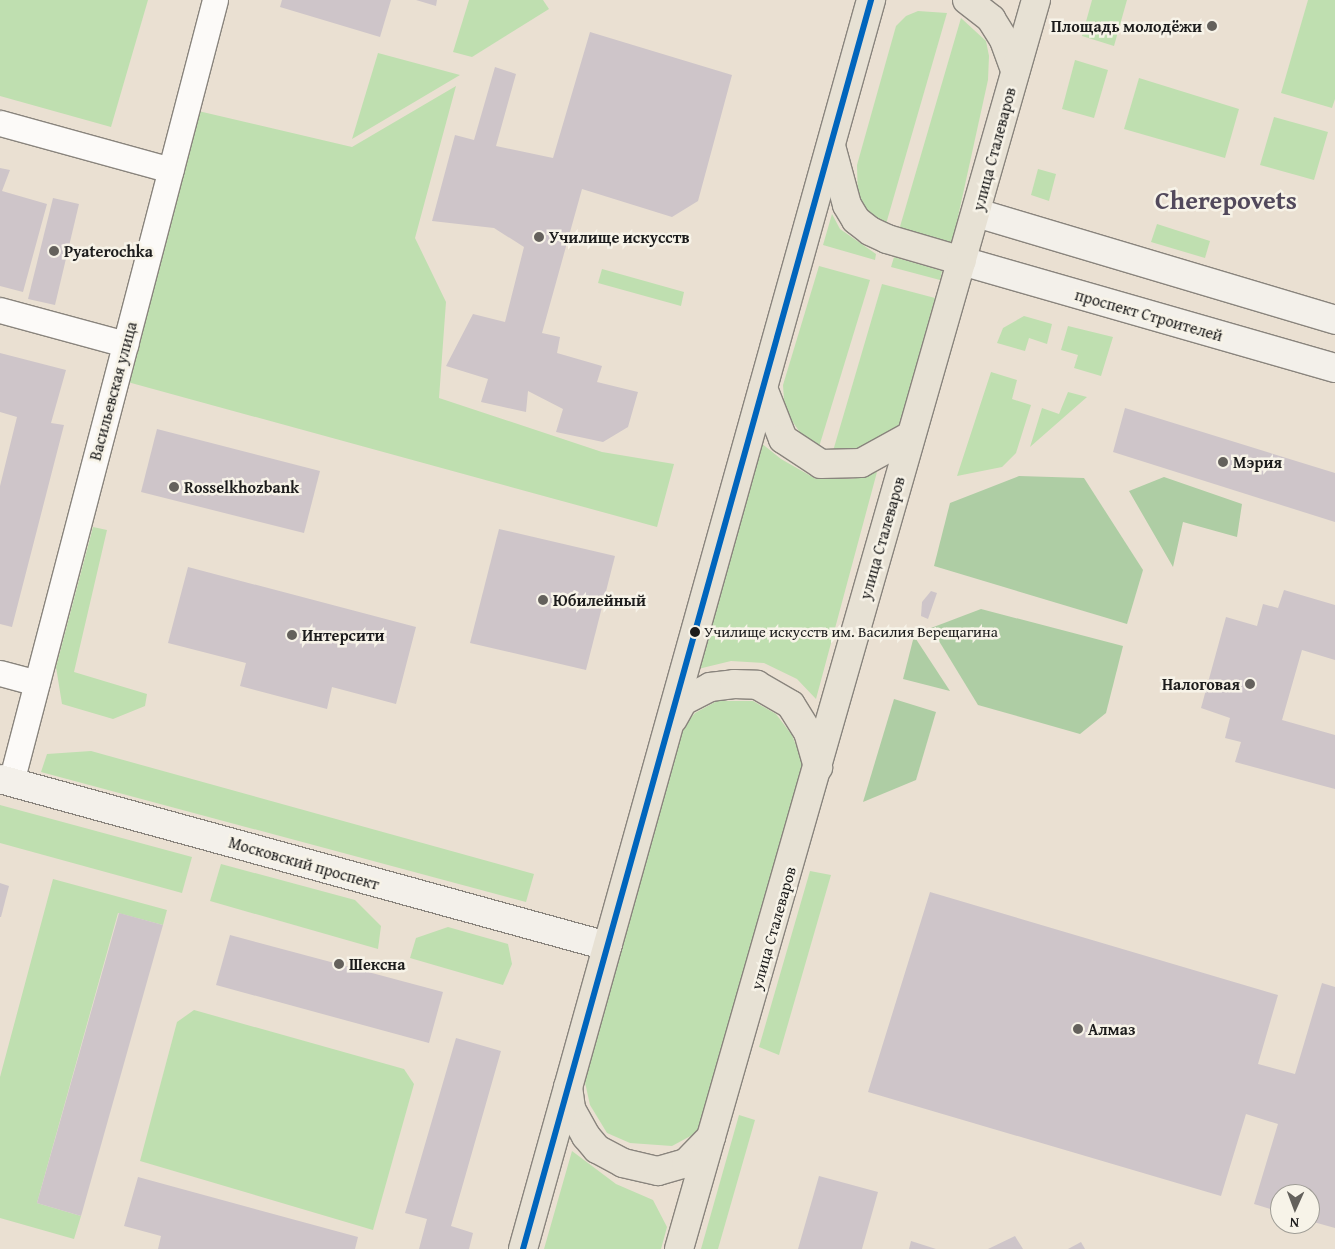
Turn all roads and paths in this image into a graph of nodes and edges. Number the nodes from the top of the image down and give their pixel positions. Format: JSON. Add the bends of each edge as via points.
{"nodes":[{"id":1,"x":215,"y":0,"type":"edge"},
{"id":2,"x":891,"y":0,"type":"edge"},
{"id":3,"x":967,"y":0,"type":"edge"},
{"id":4,"x":1036,"y":0,"type":"edge"},
{"id":5,"x":868,"y":10,"type":"edge"},
{"id":6,"x":1015,"y":71,"type":"junction"},
{"id":7,"x":0,"y":123,"type":"edge"},
{"id":8,"x":830,"y":146,"type":"junction"},
{"id":9,"x":171,"y":170,"type":"junction"},
{"id":10,"x":977,"y":213,"type":"junction"},
{"id":11,"x":962,"y":261,"type":"junction"},
{"id":12,"x":0,"y":310,"type":"edge"},
{"id":13,"x":1335,"y":320,"type":"edge"},
{"id":14,"x":125,"y":344,"type":"junction"},
{"id":15,"x":1335,"y":368,"type":"edge"},
{"id":16,"x":763,"y":388,"type":"junction"},
{"id":17,"x":910,"y":436,"type":"junction"},
{"id":18,"x":0,"y":672,"type":"edge"},
{"id":19,"x":37,"y":682,"type":"junction"},
{"id":20,"x":668,"y":728,"type":"junction"},
{"id":21,"x":818,"y":768,"type":"junction"},
{"id":22,"x":6,"y":780,"type":"edge"},
{"id":23,"x":607,"y":946,"type":"junction"},
{"id":24,"x":568,"y":1087,"type":"junction"},
{"id":25,"x":711,"y":1137,"type":"junction"},
{"id":26,"x":522,"y":1249,"type":"edge"},
{"id":27,"x":679,"y":1249,"type":"edge"}],
"edges":[{"from":1,"to":9,"type":"street","name":"Васильевская улица"},
{"from":2,"to":5,"type":"main road"},
{"from":3,"to":6,"type":"main road","via":[[991,19],[1004,40]]},
{"from":4,"to":6,"type":"main road","name":"улица Сталеваров"},
{"from":5,"to":8,"type":"main road"},
{"from":6,"to":10,"type":"main road","name":"улица Сталеваров"},
{"from":7,"to":9,"type":"street"},
{"from":8,"to":11,"type":"main road","via":[[847,205],[856,220],[887,239]]},
{"from":8,"to":16,"type":"main road"},
{"from":9,"to":14,"type":"street","name":"Васильевская улица"},
{"from":10,"to":11,"type":"main road","name":"улица Сталеваров"},
{"from":10,"to":13,"type":"main road"},
{"from":11,"to":15,"type":"main road","name":"проспект Строителей"},
{"from":11,"to":17,"type":"main road","name":"улица Сталеваров"},
{"from":12,"to":14,"type":"street"},
{"from":14,"to":19,"type":"street","name":"Васильевская улица"},
{"from":16,"to":17,"type":"main road","via":[[783,439],[821,464],[861,463]]},
{"from":16,"to":20,"type":"main road"},
{"from":17,"to":21,"type":"main road","name":"улица Сталеваров"},
{"from":18,"to":19,"type":"street"},
{"from":19,"to":22,"type":"street","name":"Васильевская улица"},
{"from":20,"to":21,"type":"main road","via":[[683,701],[710,687],[757,685],[791,705],[808,732]]},
{"from":20,"to":23,"type":"main road"},
{"from":21,"to":25,"type":"main road","name":"улица Сталеваров"},
{"from":22,"to":23,"type":"main road","name":"Московский проспект"},
{"from":23,"to":24,"type":"main road"},
{"from":24,"to":25,"type":"main road","via":[[571,1109],[586,1136],[597,1149],[623,1164],[658,1171],[686,1163]]},
{"from":24,"to":26,"type":"main road"},
{"from":25,"to":27,"type":"main road","name":"улица Сталеваров"}]}
